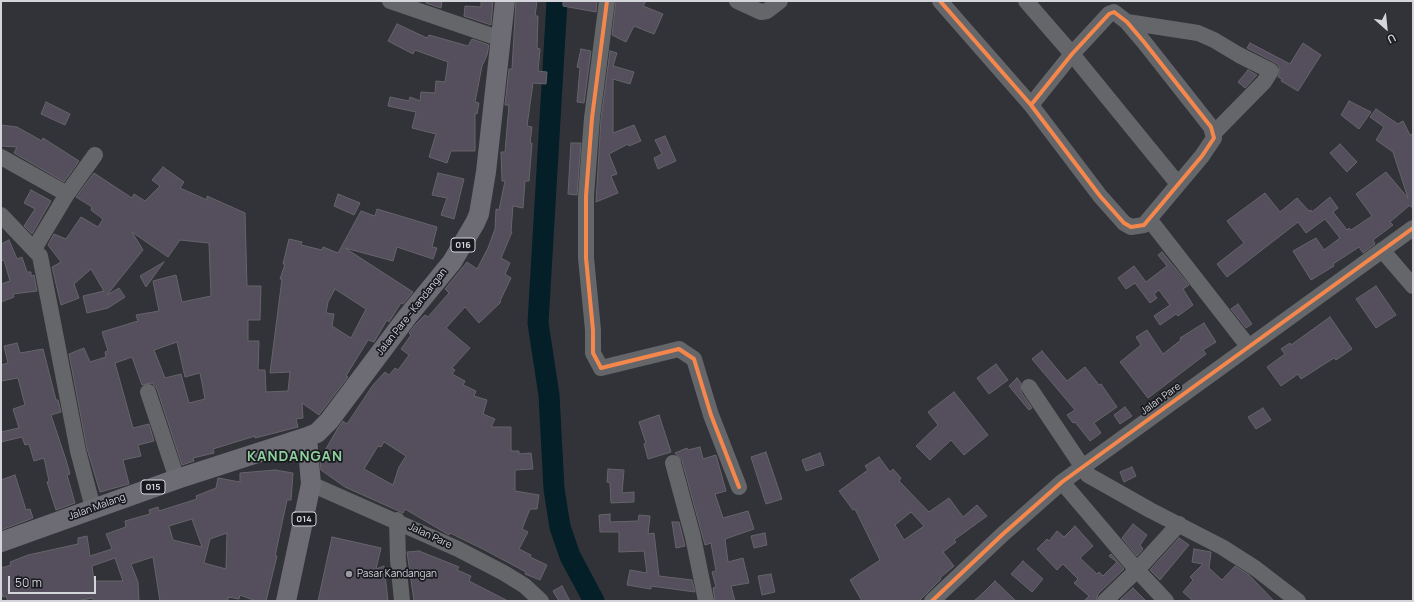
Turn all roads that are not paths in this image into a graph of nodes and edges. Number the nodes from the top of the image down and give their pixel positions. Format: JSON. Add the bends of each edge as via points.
{"nodes":[{"id":1,"x":390,"y":1,"type":"edge"},
{"id":2,"x":505,"y":1,"type":"edge"},
{"id":3,"x":607,"y":1,"type":"edge"},
{"id":4,"x":737,"y":1,"type":"edge"},
{"id":5,"x":780,"y":1,"type":"edge"},
{"id":6,"x":940,"y":1,"type":"edge"},
{"id":7,"x":1026,"y":1,"type":"edge"},
{"id":8,"x":1127,"y":22,"type":"junction"},
{"id":9,"x":501,"y":39,"type":"junction"},
{"id":10,"x":1072,"y":54,"type":"junction"},
{"id":11,"x":1032,"y":105,"type":"junction"},
{"id":12,"x":1214,"y":133,"type":"junction"},
{"id":13,"x":95,"y":155,"type":"dead end"},
{"id":14,"x":1,"y":157,"type":"edge"},
{"id":15,"x":1178,"y":184,"type":"junction"},
{"id":16,"x":67,"y":194,"type":"junction"},
{"id":17,"x":1,"y":214,"type":"edge"},
{"id":18,"x":1149,"y":219,"type":"junction"},
{"id":19,"x":1413,"y":228,"type":"edge"},
{"id":20,"x":34,"y":248,"type":"junction"},
{"id":21,"x":1382,"y":250,"type":"junction"},
{"id":22,"x":1413,"y":286,"type":"edge"},
{"id":23,"x":1248,"y":346,"type":"junction"},
{"id":24,"x":1029,"y":387,"type":"dead end"},
{"id":25,"x":148,"y":392,"type":"dead end"},
{"id":26,"x":307,"y":437,"type":"junction"},
{"id":27,"x":672,"y":463,"type":"dead end"},
{"id":28,"x":1082,"y":467,"type":"junction"},
{"id":29,"x":177,"y":479,"type":"junction"},
{"id":30,"x":1062,"y":482,"type":"junction"},
{"id":31,"x":311,"y":484,"type":"junction"},
{"id":32,"x":739,"y":487,"type":"dead end"},
{"id":33,"x":93,"y":508,"type":"junction"},
{"id":34,"x":397,"y":520,"type":"junction"},
{"id":35,"x":1179,"y":524,"type":"junction"},
{"id":36,"x":1,"y":542,"type":"edge"},
{"id":37,"x":1137,"y":570,"type":"junction"},
{"id":38,"x":286,"y":601,"type":"edge"},
{"id":39,"x":402,"y":601,"type":"edge"},
{"id":40,"x":541,"y":601,"type":"edge"},
{"id":41,"x":706,"y":601,"type":"edge"},
{"id":42,"x":932,"y":601,"type":"edge"},
{"id":43,"x":1105,"y":601,"type":"edge"},
{"id":44,"x":1166,"y":601,"type":"edge"},
{"id":45,"x":1298,"y":601,"type":"edge"}],
"edges":[{"from":1,"to":9,"type":"street"},
{"from":2,"to":9,"type":"main road","name":"Jalan Pare - Kandangan","number":"016"},
{"from":3,"to":32,"type":"street","via":[[592,118],[586,196],[586,258],[594,330],[593,353],[601,368],[679,349],[694,359],[711,415]]},
{"from":4,"to":5,"type":"street","via":[[761,12],[767,11]]},
{"from":6,"to":11,"type":"street"},
{"from":7,"to":10,"type":"street"},
{"from":8,"to":10,"type":"street","via":[[1116,13],[1110,13]]},
{"from":8,"to":12,"type":"street"},
{"from":8,"to":12,"type":"street","via":[[1198,33],[1272,71]]},
{"from":9,"to":26,"type":"main road","name":"Jalan Pare - Kandangan","number":"016","via":[[486,172],[475,223],[452,262],[407,317],[330,421],[317,433]]},
{"from":10,"to":11,"type":"street"},
{"from":10,"to":15,"type":"street"},
{"from":11,"to":18,"type":"street","via":[[1100,196],[1124,223],[1138,227]]},
{"from":12,"to":15,"type":"street","via":[[1212,142]]},
{"from":13,"to":16,"type":"street"},
{"from":14,"to":16,"type":"street"},
{"from":15,"to":18,"type":"street"},
{"from":16,"to":20,"type":"street"},
{"from":17,"to":20,"type":"street"},
{"from":18,"to":23,"type":"street"},
{"from":19,"to":21,"type":"street","name":"Jalan Pare"},
{"from":20,"to":33,"type":"street","via":[[40,256],[44,272],[54,337],[76,444]]},
{"from":21,"to":22,"type":"street"},
{"from":21,"to":23,"type":"street","name":"Jalan Pare"},
{"from":23,"to":28,"type":"street","name":"Jalan Pare"},
{"from":24,"to":28,"type":"street"},
{"from":25,"to":29,"type":"street"},
{"from":26,"to":29,"type":"main road","name":"Jalan Malang","number":"015"},
{"from":26,"to":31,"type":"main road","number":"014"},
{"from":27,"to":41,"type":"street","via":[[693,537]]},
{"from":28,"to":30,"type":"street","name":"Jalan Pare"},
{"from":28,"to":35,"type":"street","via":[[1102,484]]},
{"from":29,"to":33,"type":"main road","name":"Jalan Malang","number":"015"},
{"from":30,"to":37,"type":"street"},
{"from":30,"to":42,"type":"street","name":"Jalan Pare"},
{"from":31,"to":34,"type":"street","name":"Jalan Pare"},
{"from":31,"to":38,"type":"main road","number":"014"},
{"from":33,"to":36,"type":"main road","name":"Jalan Malang","number":"015"},
{"from":34,"to":39,"type":"street"},
{"from":34,"to":40,"type":"street","name":"Jalan Pare","via":[[504,573],[525,586]]},
{"from":35,"to":37,"type":"street"},
{"from":35,"to":45,"type":"street","via":[[1255,568]]},
{"from":37,"to":43,"type":"street"},
{"from":37,"to":44,"type":"street"}]}
